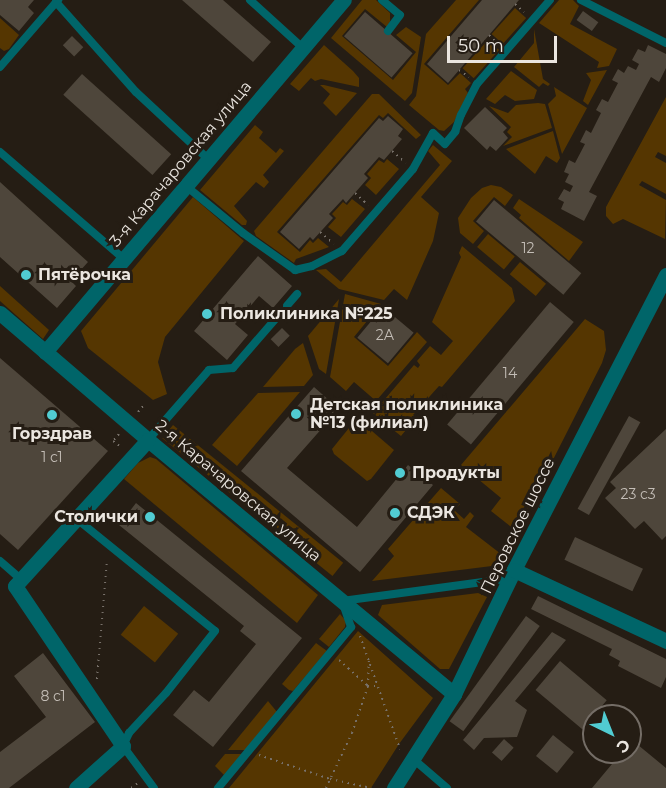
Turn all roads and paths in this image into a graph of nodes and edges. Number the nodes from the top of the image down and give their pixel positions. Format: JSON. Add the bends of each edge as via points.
{"nodes":[{"id":1,"x":250,"y":0,"type":"edge"},
{"id":2,"x":344,"y":0,"type":"edge"},
{"id":3,"x":382,"y":0,"type":"edge"},
{"id":4,"x":550,"y":0,"type":"edge"},
{"id":5,"x":581,"y":0,"type":"edge"},
{"id":6,"x":57,"y":1,"type":"edge"},
{"id":7,"x":388,"y":31,"type":"dead end"},
{"id":8,"x":666,"y":43,"type":"edge"},
{"id":9,"x":303,"y":48,"type":"junction"},
{"id":10,"x":1,"y":64,"type":"edge"},
{"id":11,"x":392,"y":151,"type":"dead end"},
{"id":12,"x":0,"y":152,"type":"edge"},
{"id":13,"x":208,"y":159,"type":"junction"},
{"id":14,"x":413,"y":169,"type":"junction"},
{"id":15,"x":186,"y":186,"type":"junction"},
{"id":16,"x":355,"y":193,"type":"dead end"},
{"id":17,"x":376,"y":212,"type":"junction"},
{"id":18,"x":320,"y":232,"type":"dead end"},
{"id":19,"x":342,"y":251,"type":"junction"},
{"id":20,"x":124,"y":259,"type":"junction"},
{"id":21,"x":666,"y":275,"type":"edge"},
{"id":22,"x":297,"y":294,"type":"dead end"},
{"id":23,"x":0,"y":313,"type":"edge"},
{"id":24,"x":45,"y":352,"type":"junction"},
{"id":25,"x":148,"y":440,"type":"junction"},
{"id":26,"x":78,"y":520,"type":"junction"},
{"id":27,"x":109,"y":544,"type":"junction"},
{"id":28,"x":0,"y":561,"type":"edge"},
{"id":29,"x":514,"y":570,"type":"junction"},
{"id":30,"x":21,"y":579,"type":"junction"},
{"id":31,"x":342,"y":601,"type":"junction"},
{"id":32,"x":358,"y":632,"type":"dead end"},
{"id":33,"x":666,"y":640,"type":"edge"},
{"id":34,"x":330,"y":654,"type":"junction"},
{"id":35,"x":369,"y":657,"type":"junction"},
{"id":36,"x":368,"y":686,"type":"junction"},
{"id":37,"x":379,"y":686,"type":"junction"},
{"id":38,"x":454,"y":694,"type":"junction"},
{"id":39,"x":94,"y":707,"type":"junction"},
{"id":40,"x":123,"y":746,"type":"junction"},
{"id":41,"x":249,"y":752,"type":"junction"},
{"id":42,"x":406,"y":755,"type":"junction"},
{"id":43,"x":330,"y":779,"type":"junction"},
{"id":44,"x":76,"y":788,"type":"edge"},
{"id":45,"x":154,"y":788,"type":"edge"},
{"id":46,"x":218,"y":788,"type":"edge"},
{"id":47,"x":326,"y":788,"type":"edge"},
{"id":48,"x":371,"y":788,"type":"edge"},
{"id":49,"x":394,"y":788,"type":"edge"},
{"id":50,"x":447,"y":788,"type":"edge"}],
"edges":[{"from":1,"to":9,"type":"lane"},
{"from":2,"to":9,"type":"street","name":"3-я Карачаровская улица"},
{"from":3,"to":7,"type":"lane","via":[[400,15]]},
{"from":4,"to":14,"type":"lane","via":[[477,84],[455,132],[445,144],[433,133]]},
{"from":5,"to":8,"type":"lane"},
{"from":6,"to":10,"type":"lane"},
{"from":6,"to":13,"type":"lane","via":[[136,92]]},
{"from":9,"to":13,"type":"street","name":"3-я Карачаровская улица"},
{"from":11,"to":14,"type":"path"},
{"from":12,"to":20,"type":"lane"},
{"from":13,"to":15,"type":"street","name":"3-я Карачаровская улица"},
{"from":14,"to":17,"type":"lane"},
{"from":15,"to":19,"type":"lane","via":[[295,270]]},
{"from":15,"to":20,"type":"street","name":"3-я Карачаровская улица"},
{"from":16,"to":17,"type":"path"},
{"from":17,"to":19,"type":"lane"},
{"from":18,"to":19,"type":"path"},
{"from":20,"to":24,"type":"street","name":"3-я Карачаровская улица"},
{"from":21,"to":29,"type":"street","name":"Перовское шоссе"},
{"from":22,"to":25,"type":"lane","via":[[233,368],[209,370]]},
{"from":23,"to":24,"type":"street","name":"2-я Карачаровская улица"},
{"from":24,"to":25,"type":"street","name":"2-я Карачаровская улица"},
{"from":25,"to":26,"type":"street"},
{"from":25,"to":31,"type":"street","name":"2-я Карачаровская улица"},
{"from":26,"to":27,"type":"lane"},
{"from":26,"to":30,"type":"street"},
{"from":27,"to":39,"type":"path"},
{"from":27,"to":40,"type":"lane","via":[[215,631]]},
{"from":28,"to":30,"type":"lane"},
{"from":29,"to":31,"type":"lane","via":[[498,580]]},
{"from":29,"to":33,"type":"street"},
{"from":29,"to":38,"type":"street","name":"Перовское шоссе"},
{"from":30,"to":39,"type":"street","via":[[15,586]]},
{"from":31,"to":34,"type":"lane","via":[[351,627]]},
{"from":31,"to":38,"type":"street","name":"2-я Карачаровская улица"},
{"from":32,"to":35,"type":"path"},
{"from":34,"to":36,"type":"path"},
{"from":34,"to":41,"type":"lane"},
{"from":35,"to":36,"type":"path"},
{"from":35,"to":37,"type":"path"},
{"from":36,"to":37,"type":"path"},
{"from":36,"to":43,"type":"path"},
{"from":37,"to":42,"type":"path"},
{"from":38,"to":42,"type":"street","name":"Перовское шоссе"},
{"from":39,"to":40,"type":"street"},
{"from":40,"to":44,"type":"street"},
{"from":40,"to":45,"type":"lane"},
{"from":41,"to":43,"type":"path"},
{"from":41,"to":46,"type":"lane"},
{"from":42,"to":49,"type":"street","name":"Перовское шоссе"},
{"from":42,"to":50,"type":"lane"},
{"from":43,"to":47,"type":"path"},
{"from":43,"to":48,"type":"path"}]}
